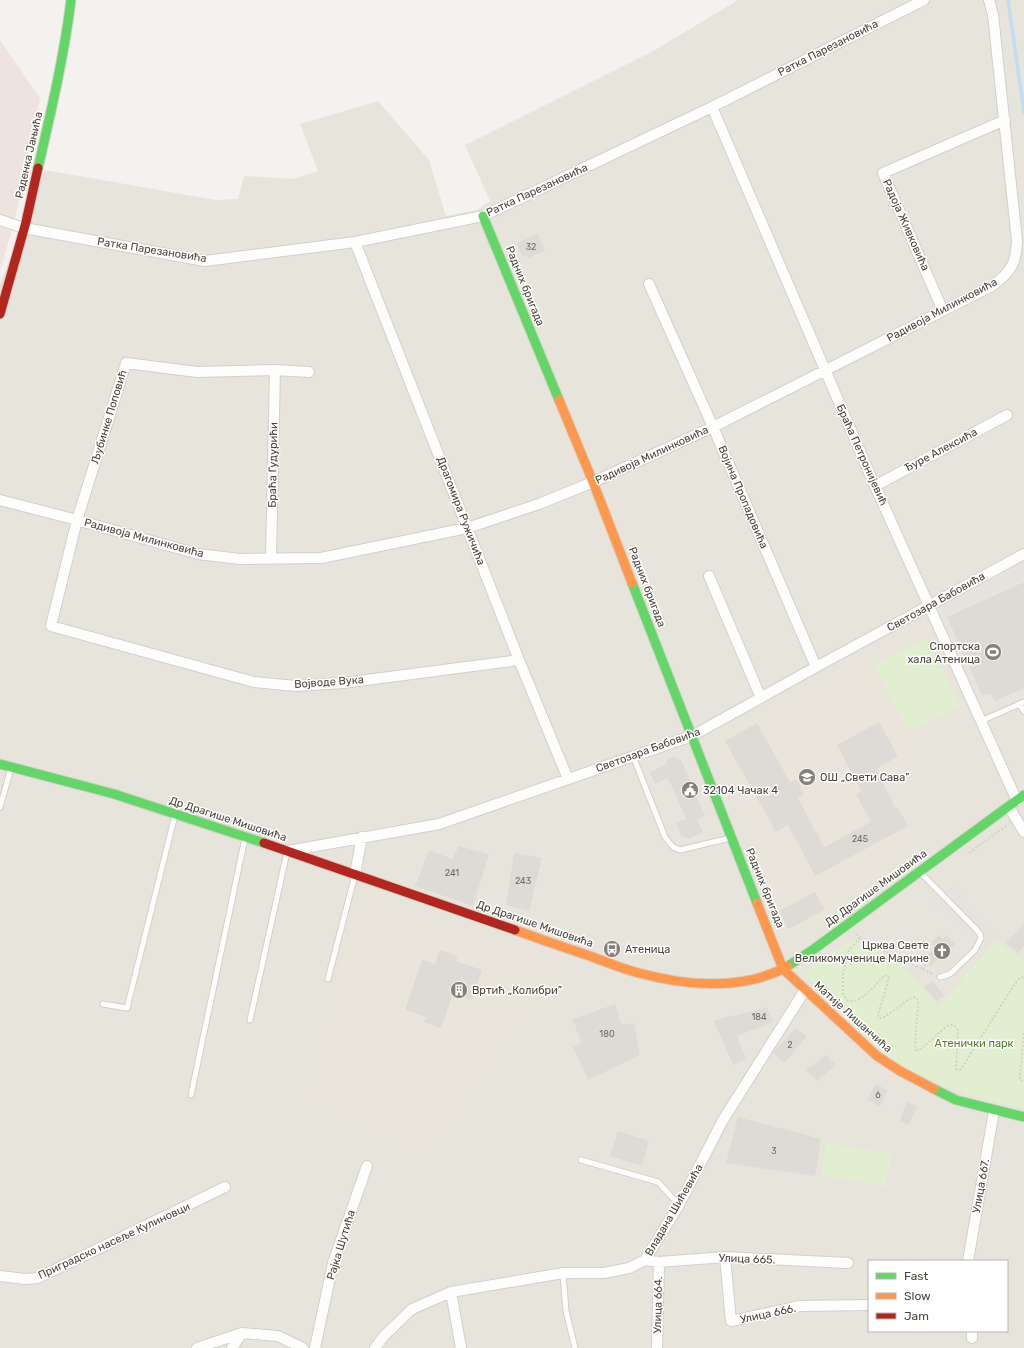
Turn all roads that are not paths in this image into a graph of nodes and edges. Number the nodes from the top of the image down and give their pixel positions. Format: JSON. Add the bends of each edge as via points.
{"nodes":[{"id":1,"x":71,"y":0,"type":"edge"},
{"id":2,"x":924,"y":0,"type":"edge"},
{"id":3,"x":989,"y":0,"type":"edge"},
{"id":4,"x":712,"y":107,"type":"junction"},
{"id":5,"x":1004,"y":120,"type":"junction"},
{"id":6,"x":483,"y":216,"type":"junction"},
{"id":7,"x":0,"y":220,"type":"edge"},
{"id":8,"x":24,"y":228,"type":"junction"},
{"id":9,"x":355,"y":242,"type":"junction"},
{"id":10,"x":649,"y":284,"type":"dead end"},
{"id":11,"x":943,"y":310,"type":"junction"},
{"id":12,"x":0,"y":314,"type":"edge"},
{"id":13,"x":275,"y":370,"type":"junction"},
{"id":14,"x":825,"y":370,"type":"junction"},
{"id":15,"x":309,"y":372,"type":"dead end"},
{"id":16,"x":1007,"y":415,"type":"dead end"},
{"id":17,"x":713,"y":427,"type":"junction"},
{"id":18,"x":593,"y":482,"type":"junction"},
{"id":19,"x":875,"y":486,"type":"junction"},
{"id":20,"x":0,"y":500,"type":"edge"},
{"id":21,"x":77,"y":520,"type":"junction"},
{"id":22,"x":468,"y":528,"type":"junction"},
{"id":23,"x":1024,"y":554,"type":"edge"},
{"id":24,"x":271,"y":559,"type":"junction"},
{"id":25,"x":709,"y":576,"type":"dead end"},
{"id":26,"x":930,"y":606,"type":"junction"},
{"id":27,"x":51,"y":626,"type":"joint"},
{"id":28,"x":519,"y":660,"type":"junction"},
{"id":29,"x":816,"y":667,"type":"junction"},
{"id":30,"x":761,"y":698,"type":"junction"},
{"id":31,"x":1021,"y":703,"type":"edge"},
{"id":32,"x":1024,"y":711,"type":"edge"},
{"id":33,"x":981,"y":721,"type":"junction"},
{"id":34,"x":692,"y":736,"type":"junction"},
{"id":35,"x":633,"y":756,"type":"junction"},
{"id":36,"x":0,"y":764,"type":"edge"},
{"id":37,"x":11,"y":767,"type":"junction"},
{"id":38,"x":568,"y":779,"type":"junction"},
{"id":39,"x":1017,"y":801,"type":"edge"},
{"id":40,"x":0,"y":807,"type":"edge"},
{"id":41,"x":175,"y":814,"type":"junction"},
{"id":42,"x":1024,"y":832,"type":"edge"},
{"id":43,"x":245,"y":837,"type":"junction"},
{"id":44,"x":362,"y":837,"type":"junction"},
{"id":45,"x":732,"y":837,"type":"junction"},
{"id":46,"x":288,"y":850,"type":"junction"},
{"id":47,"x":919,"y":871,"type":"junction"},
{"id":48,"x":355,"y":874,"type":"junction"},
{"id":49,"x":783,"y":968,"type":"junction"},
{"id":50,"x":940,"y":977,"type":"road end"},
{"id":51,"x":328,"y":979,"type":"dead end"},
{"id":52,"x":805,"y":990,"type":"junction"},
{"id":53,"x":103,"y":1004,"type":"dead end"},
{"id":54,"x":250,"y":1020,"type":"dead end"},
{"id":55,"x":191,"y":1094,"type":"dead end"},
{"id":56,"x":994,"y":1111,"type":"junction"},
{"id":57,"x":1024,"y":1117,"type":"edge"},
{"id":58,"x":582,"y":1160,"type":"dead end"},
{"id":59,"x":367,"y":1166,"type":"dead end"},
{"id":60,"x":225,"y":1188,"type":"dead end"},
{"id":61,"x":679,"y":1205,"type":"junction"},
{"id":62,"x":725,"y":1257,"type":"junction"},
{"id":63,"x":645,"y":1260,"type":"junction"},
{"id":64,"x":968,"y":1260,"type":"edge"},
{"id":65,"x":659,"y":1262,"type":"junction"},
{"id":66,"x":848,"y":1263,"type":"dead end"},
{"id":67,"x":563,"y":1273,"type":"junction"},
{"id":68,"x":0,"y":1276,"type":"edge"},
{"id":69,"x":451,"y":1292,"type":"junction"},
{"id":70,"x":868,"y":1305,"type":"edge"},
{"id":71,"x":242,"y":1333,"type":"junction"},
{"id":72,"x":197,"y":1348,"type":"edge"},
{"id":73,"x":232,"y":1348,"type":"edge"},
{"id":74,"x":303,"y":1348,"type":"edge"},
{"id":75,"x":315,"y":1348,"type":"edge"},
{"id":76,"x":375,"y":1348,"type":"edge"},
{"id":77,"x":461,"y":1348,"type":"edge"},
{"id":78,"x":575,"y":1348,"type":"edge"},
{"id":79,"x":657,"y":1348,"type":"edge"}],
"edges":[{"from":1,"to":8,"type":"street","name":"Раденка Јањића","via":[[54,99]]},
{"from":2,"to":4,"type":"street","name":"Ратка Парезановића"},
{"from":3,"to":5,"type":"street","name":"Радивоја Милинковића","via":[[993,15]]},
{"from":4,"to":6,"type":"street","name":"Ратка Парезановића"},
{"from":4,"to":14,"type":"street","name":"Браћа Петронијевић"},
{"from":5,"to":11,"type":"street","name":"Радивоја Милинковића","via":[[1017,241],[1016,256],[1004,277],[992,286]]},
{"from":5,"to":11,"type":"street","name":"Радоја Живковића","via":[[883,173]]},
{"from":6,"to":9,"type":"street","name":"Ратка Парезановића"},
{"from":6,"to":18,"type":"street","name":"Радних бригада"},
{"from":7,"to":8,"type":"street","name":"Ратка Парезановића"},
{"from":8,"to":9,"type":"street","name":"Ратка Парезановића","via":[[205,261]]},
{"from":8,"to":12,"type":"street","name":"Раденка Јањића"},
{"from":9,"to":22,"type":"street","name":"Драгомира Ружичића"},
{"from":10,"to":17,"type":"street","name":"Војина Пропадовића"},
{"from":11,"to":14,"type":"street","name":"Радивоја Милинковића"},
{"from":13,"to":15,"type":"street","name":"Љубинке Поповић"},
{"from":13,"to":21,"type":"street","name":"Љубинке Поповић","via":[[196,372],[126,363]]},
{"from":13,"to":24,"type":"street","name":"Браћа Гудурићи"},
{"from":14,"to":17,"type":"street","name":"Радивоја Милинковића"},
{"from":14,"to":19,"type":"street","name":"Браћа Петронијевић"},
{"from":16,"to":19,"type":"street","name":"Ђуре Алексића"},
{"from":17,"to":18,"type":"street","name":"Радивоја Милинковића"},
{"from":17,"to":29,"type":"street","name":"Војина Пропадовића"},
{"from":18,"to":22,"type":"street","name":"Радивоја Милинковића"},
{"from":18,"to":34,"type":"street","name":"Радних бригада"},
{"from":19,"to":26,"type":"street","name":"Браћа Петронијевић"},
{"from":20,"to":21,"type":"street","name":"Радивоја Милинковића"},
{"from":21,"to":24,"type":"street","name":"Радивоја Милинковића","via":[[198,554],[240,559]]},
{"from":21,"to":27,"type":"street","name":"Љубинке Поповић"},
{"from":22,"to":24,"type":"street","name":"Радивоја Милинковића","via":[[321,558]]},
{"from":22,"to":28,"type":"street","name":"Драгомира Ружичића"},
{"from":23,"to":26,"type":"street","name":"Светозара Бабовића"},
{"from":25,"to":30,"type":"street"},
{"from":26,"to":29,"type":"street","name":"Светозара Бабовића"},
{"from":26,"to":33,"type":"street","name":"Браћа Петронијевић"},
{"from":27,"to":28,"type":"street","name":"Војводе Вука","via":[[254,682],[295,686]]},
{"from":28,"to":38,"type":"street","name":"Драгомира Ружичића"},
{"from":29,"to":30,"type":"street","name":"Светозара Бабовића"},
{"from":30,"to":34,"type":"street","name":"Светозара Бабовића"},
{"from":31,"to":32,"type":"lane"},
{"from":31,"to":33,"type":"lane"},
{"from":33,"to":39,"type":"street","name":"Браћа Петронијевић"},
{"from":34,"to":35,"type":"street","name":"Светозара Бабовића"},
{"from":34,"to":45,"type":"street","name":"Радних бригада"},
{"from":35,"to":38,"type":"street","name":"Светозара Бабовића"},
{"from":35,"to":45,"type":"lane","via":[[665,836],[673,847],[680,850]]},
{"from":36,"to":37,"type":"street","name":"Др Драгише Мишовића"},
{"from":37,"to":40,"type":"lane"},
{"from":37,"to":41,"type":"street","name":"Др Драгише Мишовића","via":[[114,794]]},
{"from":38,"to":44,"type":"street","name":"Светозара Бабовића","via":[[439,824]]},
{"from":39,"to":42,"type":"street","name":"Браћа Петронијевић"},
{"from":39,"to":47,"type":"street","name":"Др Драгише Мишовића"},
{"from":41,"to":43,"type":"street","name":"Др Драгише Мишовића"},
{"from":41,"to":53,"type":"lane","via":[[127,1008]]},
{"from":43,"to":46,"type":"street","name":"Др Драгише Мишовића"},
{"from":43,"to":55,"type":"lane"},
{"from":44,"to":46,"type":"street","name":"Светозара Бабовића"},
{"from":44,"to":48,"type":"street"},
{"from":45,"to":49,"type":"street","name":"Радних бригада"},
{"from":46,"to":48,"type":"street","name":"Др Драгише Мишовића"},
{"from":46,"to":54,"type":"lane"},
{"from":47,"to":49,"type":"street","name":"Др Драгише Мишовића","via":[[814,949]]},
{"from":47,"to":50,"type":"lane","via":[[974,927],[981,938],[974,950],[950,974]]},
{"from":48,"to":49,"type":"street","name":"Др Драгише Мишовића","via":[[657,978],[720,983],[748,979]]},
{"from":48,"to":51,"type":"lane"},
{"from":49,"to":52,"type":"street","name":"Матије Лишанчића"},
{"from":52,"to":56,"type":"street","name":"Матије Лишанчића","via":[[877,1056],[894,1067],[956,1100]]},
{"from":52,"to":61,"type":"street","name":"Владана Шићевића","via":[[724,1120]]},
{"from":56,"to":57,"type":"street","name":"Матије Лишанчића"},
{"from":56,"to":64,"type":"street","name":"Улица 667."},
{"from":58,"to":61,"type":"lane","via":[[658,1182]]},
{"from":59,"to":75,"type":"street","name":"Рајка Шутића","via":[[333,1263]]},
{"from":60,"to":68,"type":"street","name":"Приградско насеље Кулиновци","via":[[38,1278],[25,1280]]},
{"from":61,"to":63,"type":"street","name":"Владана Шићевића"},
{"from":62,"to":65,"type":"street","name":"Улица 665."},
{"from":62,"to":66,"type":"street","name":"Улица 665."},
{"from":62,"to":70,"type":"street","name":"Улица 666.","via":[[731,1322],[800,1306]]},
{"from":63,"to":65,"type":"street","name":"Улица 665."},
{"from":63,"to":67,"type":"street","name":"Владана Шићевића","via":[[629,1268],[604,1273]]},
{"from":65,"to":79,"type":"street","name":"Улица 664."},
{"from":67,"to":69,"type":"street","name":"Владана Шићевића"},
{"from":67,"to":78,"type":"lane","via":[[566,1311]]},
{"from":69,"to":76,"type":"street","name":"Владана Шићевића","via":[[412,1309]]},
{"from":69,"to":77,"type":"street"},
{"from":71,"to":72,"type":"street"},
{"from":71,"to":73,"type":"street"},
{"from":71,"to":74,"type":"street","via":[[278,1336]]}]}
